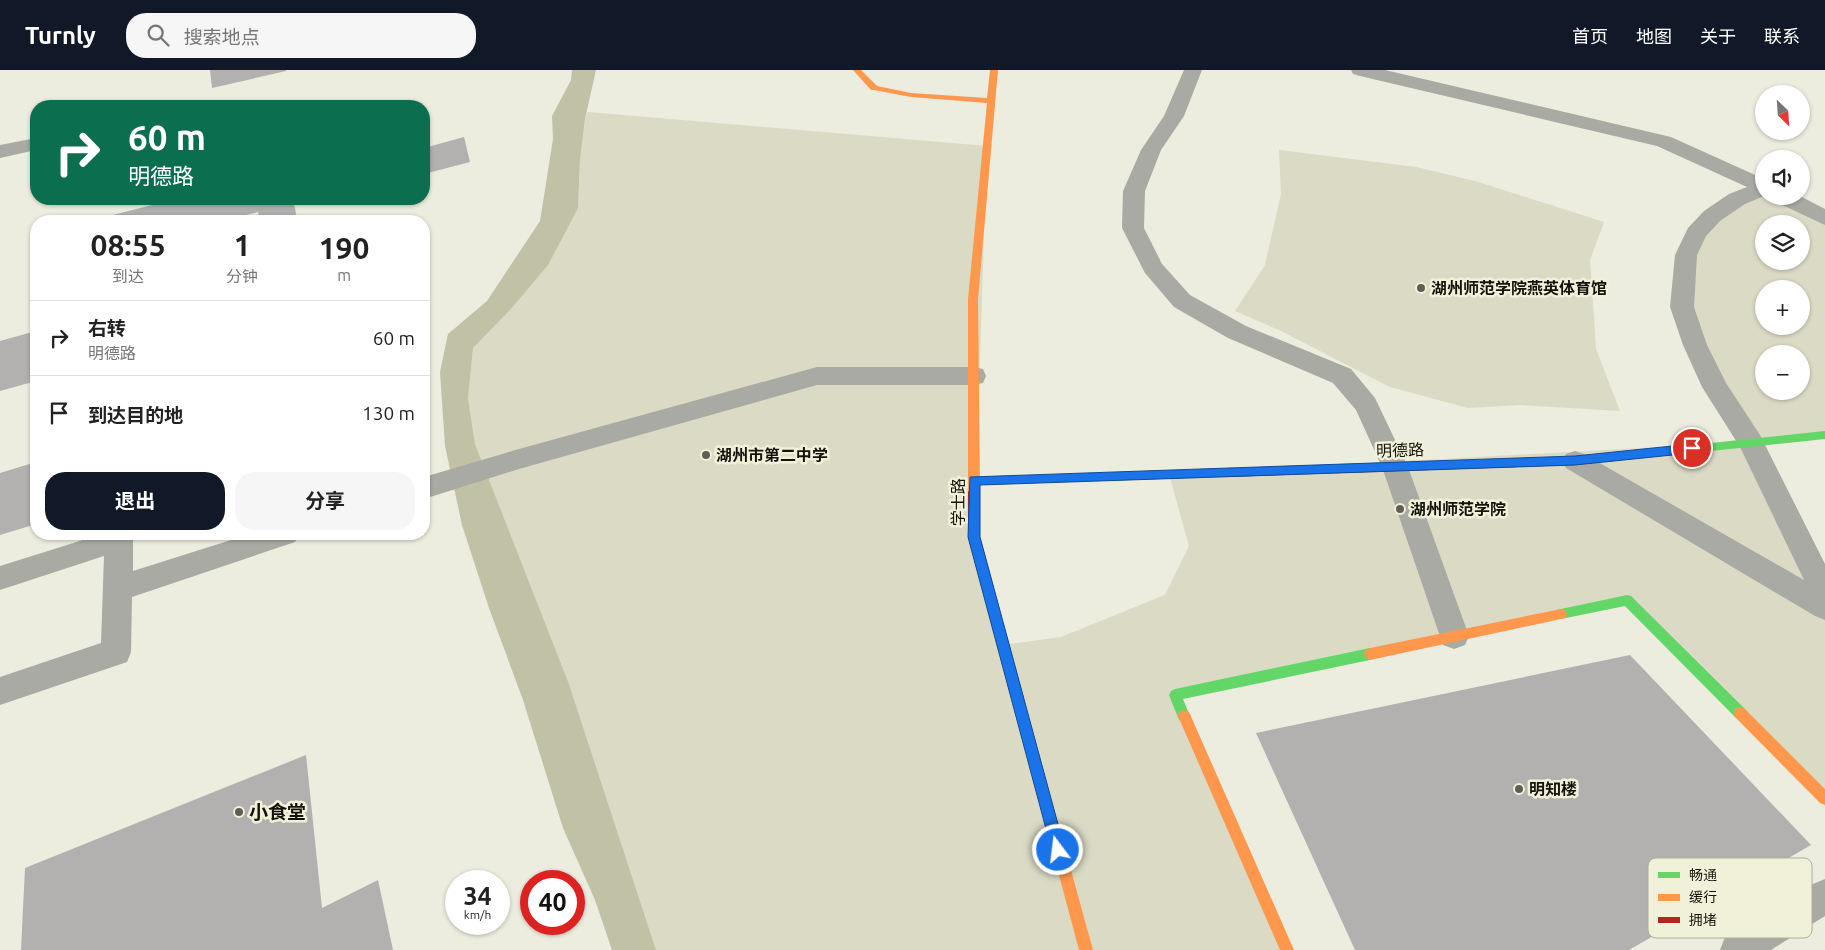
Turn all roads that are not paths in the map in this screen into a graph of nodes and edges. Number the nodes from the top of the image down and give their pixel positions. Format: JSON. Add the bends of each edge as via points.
{"nodes":[{"id":1,"x":857,"y":70,"type":"edge"},
{"id":2,"x":994,"y":70,"type":"edge"},
{"id":3,"x":1193,"y":70,"type":"edge"},
{"id":4,"x":1360,"y":70,"type":"edge"},
{"id":5,"x":991,"y":101,"type":"junction"},
{"id":6,"x":30,"y":145,"type":"edge"},
{"id":7,"x":0,"y":152,"type":"edge"},
{"id":8,"x":1755,"y":183,"type":"edge"},
{"id":9,"x":1755,"y":191,"type":"edge"},
{"id":10,"x":1800,"y":205,"type":"edge"},
{"id":11,"x":1825,"y":218,"type":"edge"},
{"id":12,"x":974,"y":376,"type":"junction"},
{"id":13,"x":1825,"y":435,"type":"edge"},
{"id":14,"x":1751,"y":442,"type":"junction"},
{"id":15,"x":1575,"y":461,"type":"junction"},
{"id":16,"x":1395,"y":467,"type":"junction"},
{"id":17,"x":974,"y":480,"type":"junction"},
{"id":18,"x":430,"y":486,"type":"edge"},
{"id":19,"x":267,"y":540,"type":"edge"},
{"id":20,"x":0,"y":578,"type":"edge"},
{"id":21,"x":117,"y":589,"type":"junction"},
{"id":22,"x":1825,"y":593,"type":"edge"},
{"id":23,"x":1825,"y":607,"type":"edge"},
{"id":24,"x":1454,"y":636,"type":"junction"},
{"id":25,"x":0,"y":691,"type":"edge"},
{"id":26,"x":1825,"y":798,"type":"edge"},
{"id":27,"x":1825,"y":896,"type":"edge"},
{"id":28,"x":1812,"y":904,"type":"edge"},
{"id":29,"x":1757,"y":938,"type":"edge"},
{"id":30,"x":1080,"y":948,"type":"edge"},
{"id":31,"x":1287,"y":950,"type":"edge"},
{"id":32,"x":1738,"y":950,"type":"edge"}],
"edges":[{"from":1,"to":5,"type":"street","via":[[874,88],[911,95]]},
{"from":2,"to":5,"type":"street","name":"学士路"},
{"from":3,"to":16,"type":"street","via":[[1174,116],[1151,150],[1134,191],[1133,228],[1153,268],[1182,301],[1237,332],[1342,376],[1366,405]]},
{"from":4,"to":8,"type":"street","via":[[1664,141]]},
{"from":5,"to":12,"type":"street","name":"学士路","via":[[973,299]]},
{"from":6,"to":7,"type":"street"},
{"from":9,"to":14,"type":"street","via":[[1712,216],[1696,233],[1686,255],[1682,307],[1715,387]]},
{"from":10,"to":11,"type":"street"},
{"from":12,"to":17,"type":"street","name":"学士路"},
{"from":12,"to":18,"type":"street","via":[[817,376]]},
{"from":13,"to":14,"type":"street","name":"明德路"},
{"from":14,"to":15,"type":"street","name":"明德路"},
{"from":14,"to":22,"type":"street"},
{"from":15,"to":16,"type":"street","name":"明德路"},
{"from":15,"to":23,"type":"street"},
{"from":16,"to":17,"type":"street","name":"明德路"},
{"from":16,"to":24,"type":"street"},
{"from":17,"to":30,"type":"street","name":"学士路","via":[[974,537]]},
{"from":19,"to":21,"type":"street"},
{"from":20,"to":21,"type":"street","via":[[119,540]]},
{"from":21,"to":25,"type":"street","via":[[116,652]]},
{"from":24,"to":26,"type":"street","via":[[1627,600]]},
{"from":24,"to":31,"type":"street","via":[[1175,695]]},
{"from":27,"to":28,"type":"street"},
{"from":29,"to":32,"type":"street"}]}
